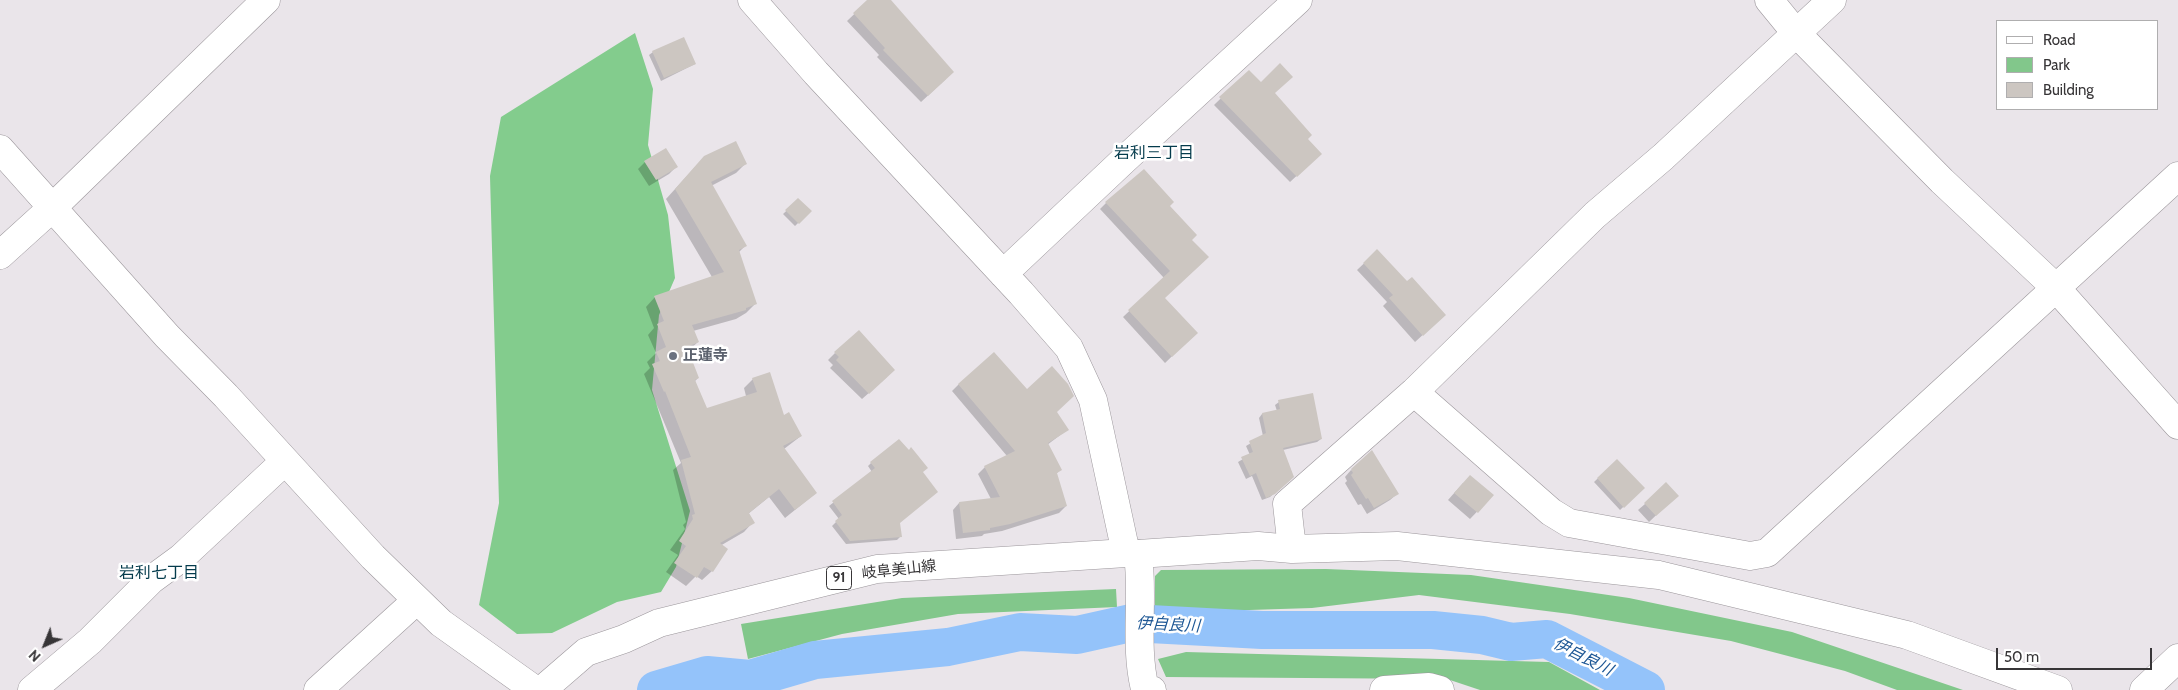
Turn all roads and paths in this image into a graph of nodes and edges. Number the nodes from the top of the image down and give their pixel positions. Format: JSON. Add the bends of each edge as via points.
{"nodes":[{"id":1,"x":266,"y":0,"type":"edge"},
{"id":2,"x":1298,"y":0,"type":"edge"},
{"id":3,"x":1769,"y":0,"type":"edge"},
{"id":4,"x":1832,"y":0,"type":"edge"},
{"id":5,"x":765,"y":4,"type":"edge"},
{"id":6,"x":1796,"y":33,"type":"junction"},
{"id":7,"x":0,"y":149,"type":"edge"},
{"id":8,"x":2178,"y":176,"type":"edge"},
{"id":9,"x":52,"y":208,"type":"junction"},
{"id":10,"x":0,"y":255,"type":"edge"},
{"id":11,"x":1003,"y":274,"type":"junction"},
{"id":12,"x":2056,"y":288,"type":"junction"},
{"id":13,"x":1414,"y":392,"type":"junction"},
{"id":14,"x":2178,"y":425,"type":"edge"},
{"id":15,"x":285,"y":461,"type":"junction"},
{"id":16,"x":1292,"y":549,"type":"junction"},
{"id":17,"x":1135,"y":561,"type":"junction"},
{"id":18,"x":417,"y":600,"type":"junction"},
{"id":19,"x":2178,"y":658,"type":"edge"},
{"id":20,"x":1145,"y":685,"type":"edge"},
{"id":21,"x":32,"y":690,"type":"edge"},
{"id":22,"x":318,"y":690,"type":"edge"},
{"id":23,"x":535,"y":690,"type":"edge"},
{"id":24,"x":542,"y":690,"type":"edge"},
{"id":25,"x":1384,"y":690,"type":"edge"},
{"id":26,"x":1440,"y":690,"type":"edge"},
{"id":27,"x":2058,"y":690,"type":"edge"},
{"id":28,"x":2144,"y":690,"type":"edge"}],
"edges":[{"from":1,"to":9,"type":"street"},
{"from":2,"to":11,"type":"street"},
{"from":3,"to":6,"type":"street"},
{"from":4,"to":6,"type":"street"},
{"from":5,"to":11,"type":"street","via":[[816,73]]},
{"from":6,"to":12,"type":"street","via":[[1942,181]]},
{"from":6,"to":13,"type":"street","via":[[1678,144],[1595,215]]},
{"from":7,"to":9,"type":"street"},
{"from":8,"to":12,"type":"street"},
{"from":9,"to":10,"type":"street"},
{"from":9,"to":15,"type":"street"},
{"from":11,"to":17,"type":"street","via":[[1069,348],[1093,400]]},
{"from":12,"to":13,"type":"street","via":[[1767,553],[1750,556],[1569,523],[1551,512]]},
{"from":12,"to":14,"type":"street"},
{"from":13,"to":16,"type":"street","via":[[1287,504]]},
{"from":15,"to":18,"type":"street"},
{"from":15,"to":21,"type":"street"},
{"from":16,"to":17,"type":"street","name":"岐阜美山線","via":[[1258,546]]},
{"from":16,"to":27,"type":"street","name":"岐阜美山線","via":[[1397,546],[1659,575],[1907,635]]},
{"from":17,"to":20,"type":"street"},
{"from":17,"to":24,"type":"street","name":"岐阜美山線","number":"91","via":[[877,569],[658,623],[624,640],[586,652]]},
{"from":18,"to":22,"type":"street"},
{"from":18,"to":23,"type":"street","via":[[448,629]]},
{"from":19,"to":28,"type":"street"},
{"from":25,"to":26,"type":"street","via":[[1429,687]]}]}
